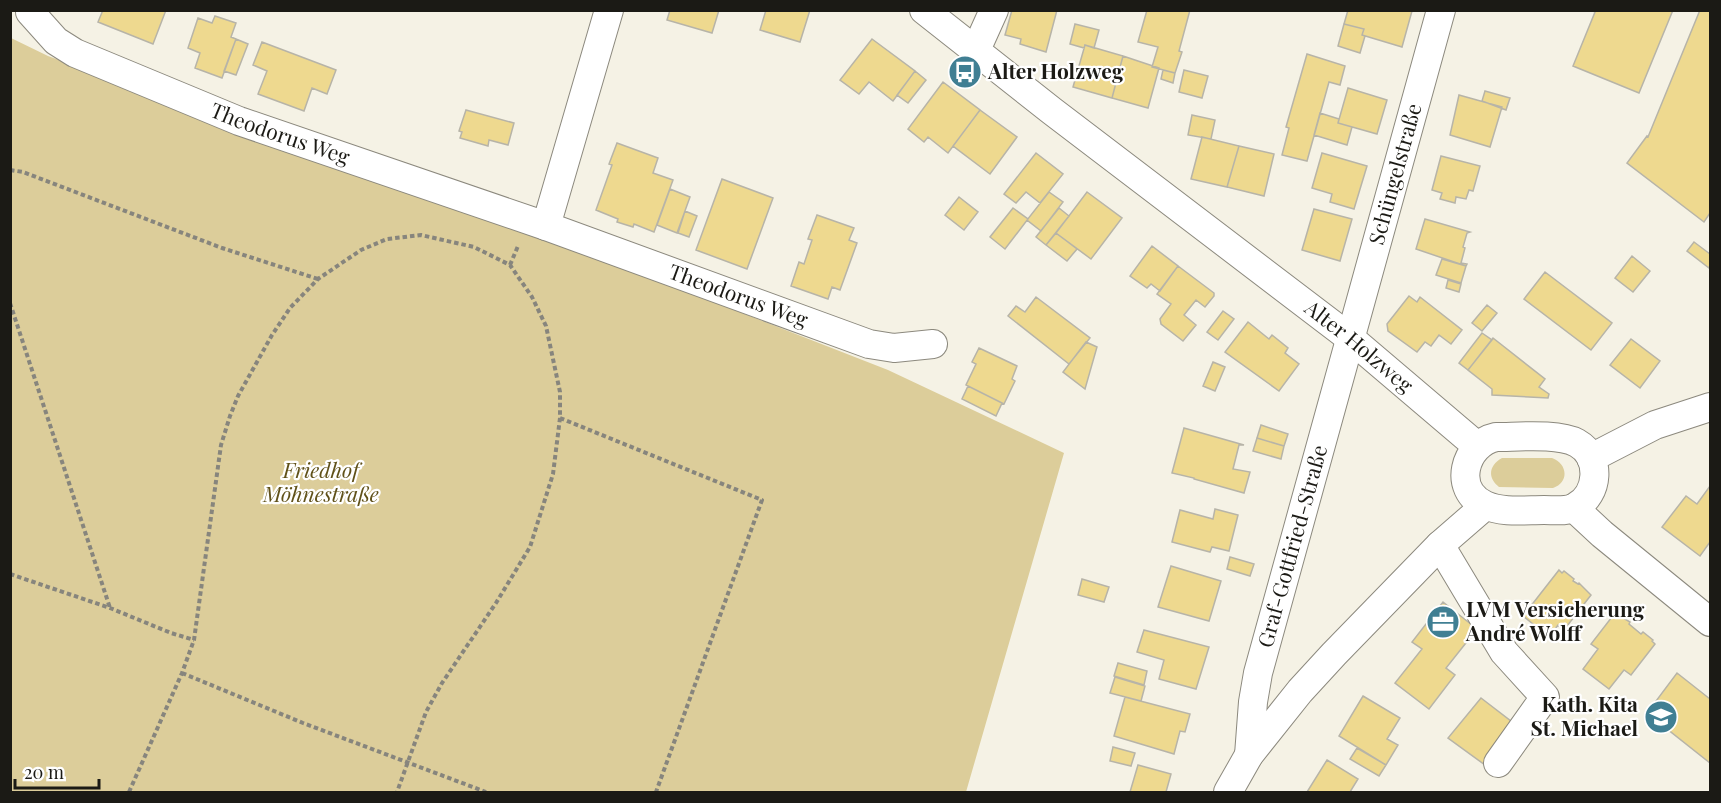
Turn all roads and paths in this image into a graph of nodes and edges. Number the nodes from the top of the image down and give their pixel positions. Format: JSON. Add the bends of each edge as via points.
{"nodes":[{"id":1,"x":609,"y":10,"type":"edge"},
{"id":2,"x":924,"y":10,"type":"edge"},
{"id":3,"x":994,"y":10,"type":"edge"},
{"id":4,"x":1441,"y":10,"type":"edge"},
{"id":5,"x":30,"y":12,"type":"dead end"},
{"id":6,"x":976,"y":50,"type":"junction"},
{"id":7,"x":10,"y":170,"type":"edge"},
{"id":8,"x":546,"y":226,"type":"junction"},
{"id":9,"x":318,"y":279,"type":"junction"},
{"id":10,"x":10,"y":303,"type":"edge"},
{"id":11,"x":1350,"y":338,"type":"junction"},
{"id":12,"x":933,"y":344,"type":"dead end"},
{"id":13,"x":1710,"y":407,"type":"edge"},
{"id":14,"x":560,"y":418,"type":"junction"},
{"id":15,"x":1477,"y":446,"type":"junction"},
{"id":16,"x":1591,"y":458,"type":"junction"},
{"id":17,"x":1485,"y":506,"type":"junction"},
{"id":18,"x":1574,"y":508,"type":"junction"},
{"id":19,"x":1440,"y":545,"type":"junction"},
{"id":20,"x":10,"y":574,"type":"edge"},
{"id":21,"x":110,"y":608,"type":"junction"},
{"id":22,"x":1710,"y":622,"type":"edge"},
{"id":23,"x":194,"y":640,"type":"junction"},
{"id":24,"x":182,"y":673,"type":"junction"},
{"id":25,"x":1249,"y":756,"type":"junction"},
{"id":26,"x":408,"y":763,"type":"junction"},
{"id":27,"x":1497,"y":763,"type":"dead end"},
{"id":28,"x":129,"y":792,"type":"edge"},
{"id":29,"x":397,"y":792,"type":"edge"},
{"id":30,"x":486,"y":792,"type":"edge"},
{"id":31,"x":656,"y":792,"type":"edge"},
{"id":32,"x":1228,"y":792,"type":"edge"}],
"edges":[{"from":1,"to":8,"type":"street"},
{"from":2,"to":6,"type":"street","name":"Alter Holzweg"},
{"from":3,"to":6,"type":"street"},
{"from":4,"to":11,"type":"street","name":"Schüngelstraße"},
{"from":5,"to":8,"type":"street","name":"Theodorus Weg","via":[[56,41],[75,53],[239,122]]},
{"from":6,"to":11,"type":"street","name":"Alter Holzweg"},
{"from":7,"to":9,"type":"path"},
{"from":8,"to":12,"type":"street","name":"Theodorus Weg","via":[[868,344],[894,348]]},
{"from":9,"to":14,"type":"path","via":[[361,250],[387,239],[421,235],[474,247],[510,265],[546,326],[560,392]]},
{"from":9,"to":23,"type":"path","via":[[272,334],[230,416],[221,445]]},
{"from":10,"to":21,"type":"path"},
{"from":11,"to":15,"type":"street","name":"Alter Holzweg"},
{"from":11,"to":25,"type":"street","name":"Graf-Gottfried-Straße","via":[[1258,673]]},
{"from":13,"to":16,"type":"street","via":[[1655,425]]},
{"from":14,"to":26,"type":"path","via":[[553,474],[530,547],[441,682]]},
{"from":14,"to":31,"type":"path","via":[[762,500]]},
{"from":15,"to":16,"type":"street","via":[[1496,437],[1562,438],[1579,444]]},
{"from":15,"to":17,"type":"street","via":[[1467,460],[1465,472],[1468,489]]},
{"from":16,"to":18,"type":"street","via":[[1593,486]]},
{"from":17,"to":18,"type":"street"},
{"from":17,"to":19,"type":"street","name":"Graf-Gottfried-Straße"},
{"from":18,"to":22,"type":"street"},
{"from":19,"to":25,"type":"street","name":"Graf-Gottfried-Straße","via":[[1300,691]]},
{"from":19,"to":27,"type":"street","via":[[1503,652],[1545,697]]},
{"from":20,"to":21,"type":"path"},
{"from":21,"to":23,"type":"path"},
{"from":23,"to":24,"type":"path"},
{"from":24,"to":26,"type":"path"},
{"from":24,"to":28,"type":"path"},
{"from":25,"to":32,"type":"street","name":"Graf-Gottfried-Straße"},
{"from":26,"to":29,"type":"path"},
{"from":26,"to":30,"type":"path"}]}
